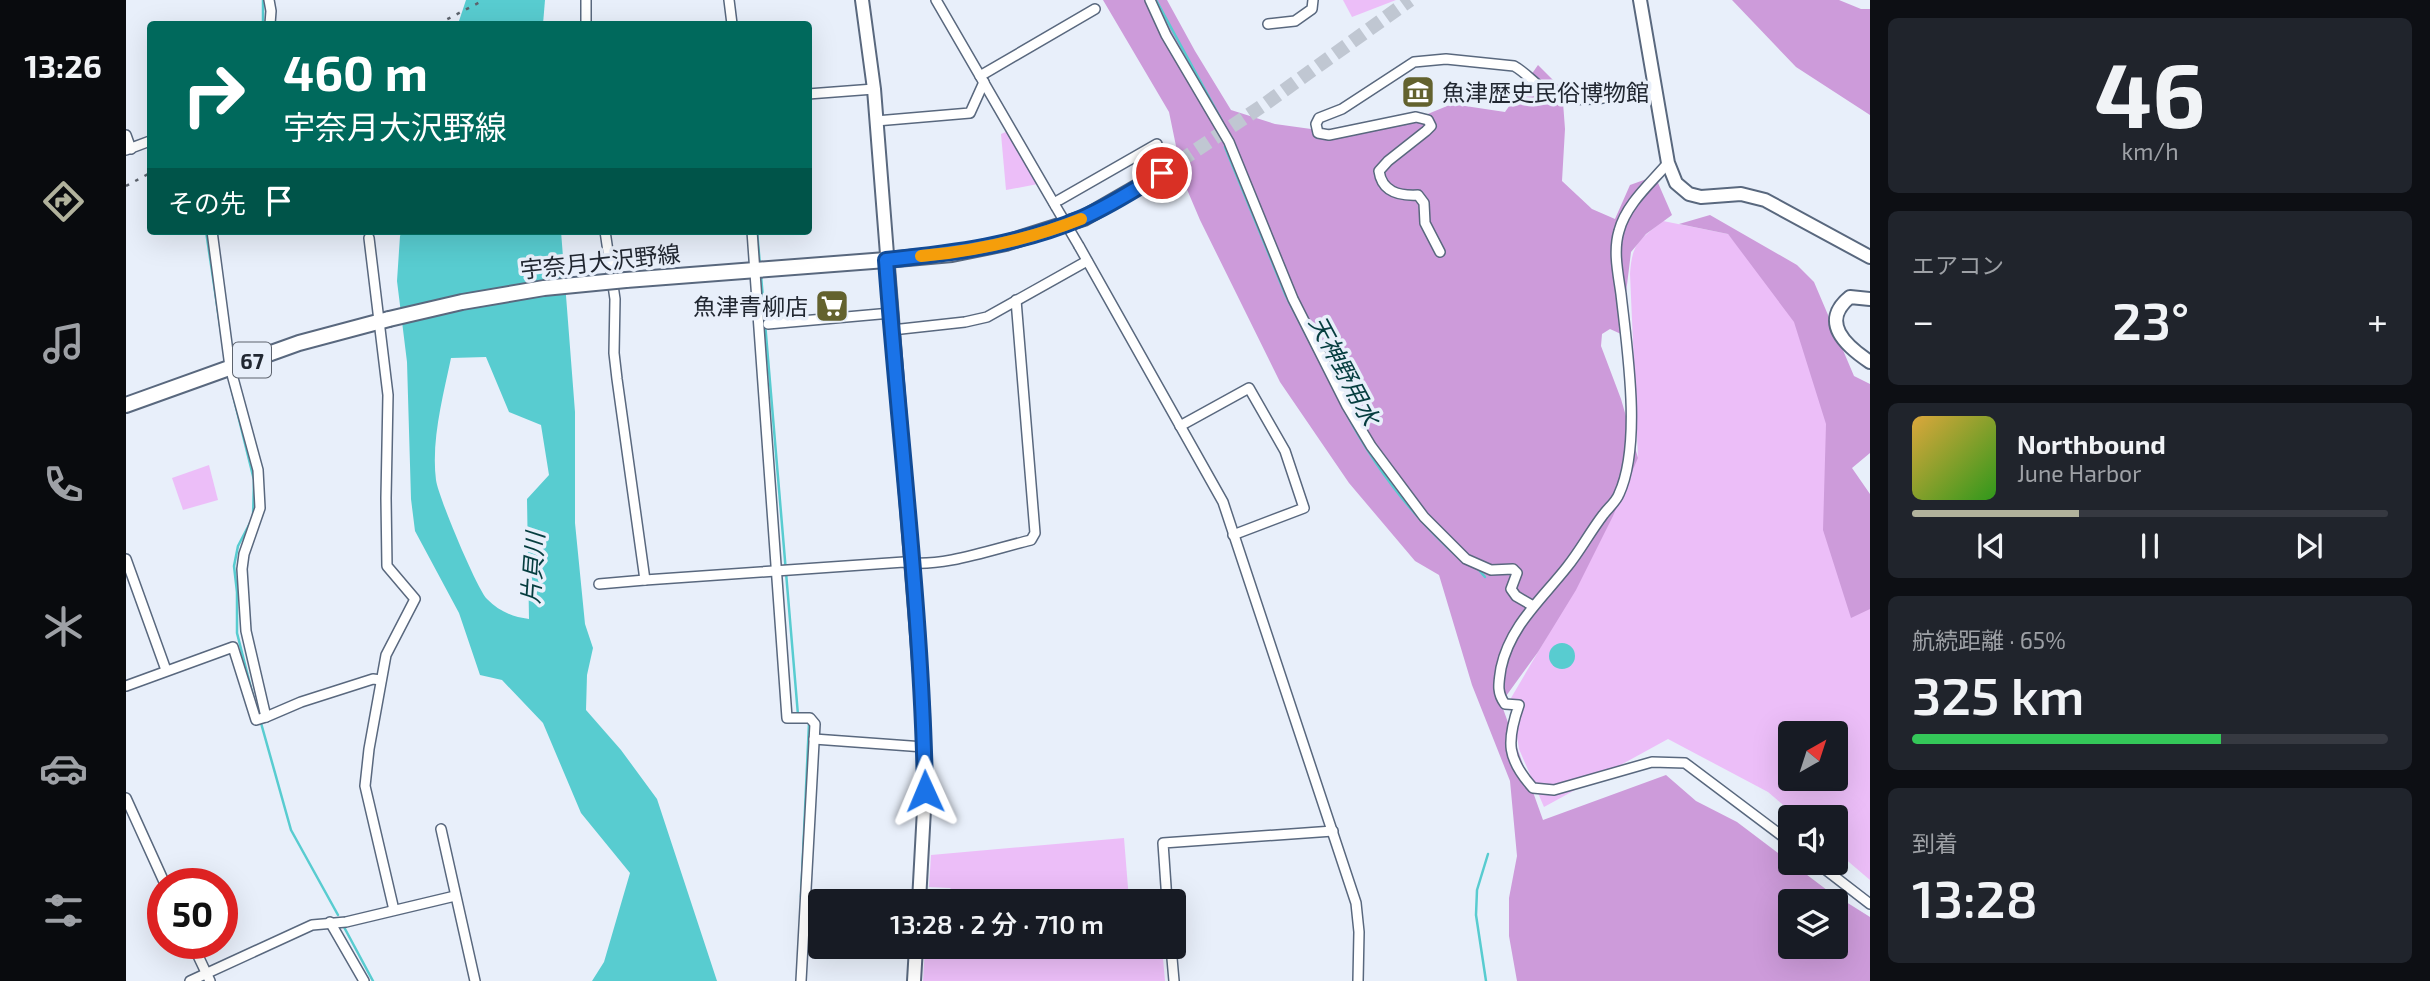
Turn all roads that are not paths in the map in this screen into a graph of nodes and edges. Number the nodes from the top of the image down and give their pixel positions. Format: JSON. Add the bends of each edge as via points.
{"nodes":[{"id":1,"x":269,"y":0,"type":"edge"},
{"id":2,"x":586,"y":0,"type":"edge"},
{"id":3,"x":729,"y":0,"type":"edge"},
{"id":4,"x":862,"y":0,"type":"edge"},
{"id":5,"x":936,"y":0,"type":"edge"},
{"id":6,"x":1150,"y":0,"type":"edge"},
{"id":7,"x":1313,"y":0,"type":"edge"},
{"id":8,"x":1640,"y":0,"type":"edge"},
{"id":9,"x":1094,"y":9,"type":"dead end"},
{"id":10,"x":270,"y":21,"type":"edge"},
{"id":11,"x":586,"y":21,"type":"edge"},
{"id":12,"x":732,"y":21,"type":"edge"},
{"id":13,"x":1268,"y":24,"type":"dead end"},
{"id":14,"x":982,"y":79,"type":"junction"},
{"id":15,"x":874,"y":89,"type":"junction"},
{"id":16,"x":1656,"y":89,"type":"junction"},
{"id":17,"x":812,"y":94,"type":"edge"},
{"id":18,"x":876,"y":121,"type":"junction"},
{"id":19,"x":126,"y":135,"type":"edge"},
{"id":20,"x":147,"y":142,"type":"edge"},
{"id":21,"x":1157,"y":144,"type":"dead end"},
{"id":22,"x":129,"y":150,"type":"edge"},
{"id":23,"x":1668,"y":163,"type":"junction"},
{"id":24,"x":1162,"y":173,"type":"tunnel mouth"},
{"id":25,"x":1055,"y":205,"type":"junction"},
{"id":26,"x":213,"y":235,"type":"edge"},
{"id":27,"x":606,"y":235,"type":"edge"},
{"id":28,"x":752,"y":235,"type":"edge"},
{"id":29,"x":369,"y":238,"type":"dead end"},
{"id":30,"x":1440,"y":252,"type":"dead end"},
{"id":31,"x":1870,"y":257,"type":"edge"},
{"id":32,"x":886,"y":260,"type":"junction"},
{"id":33,"x":1087,"y":261,"type":"junction"},
{"id":34,"x":755,"y":269,"type":"junction"},
{"id":35,"x":1870,"y":299,"type":"edge"},
{"id":36,"x":1016,"y":300,"type":"junction"},
{"id":37,"x":891,"y":313,"type":"junction"},
{"id":38,"x":385,"y":320,"type":"junction"},
{"id":39,"x":768,"y":324,"type":"dead end"},
{"id":40,"x":892,"y":330,"type":"junction"},
{"id":41,"x":1870,"y":362,"type":"edge"},
{"id":42,"x":230,"y":367,"type":"junction"},
{"id":43,"x":126,"y":405,"type":"edge"},
{"id":44,"x":1180,"y":426,"type":"junction"},
{"id":45,"x":1233,"y":535,"type":"junction"},
{"id":46,"x":126,"y":559,"type":"edge"},
{"id":47,"x":911,"y":563,"type":"junction"},
{"id":48,"x":777,"y":571,"type":"junction"},
{"id":49,"x":645,"y":580,"type":"junction"},
{"id":50,"x":599,"y":584,"type":"dead end"},
{"id":51,"x":1533,"y":606,"type":"junction"},
{"id":52,"x":166,"y":670,"type":"junction"},
{"id":53,"x":382,"y":680,"type":"junction"},
{"id":54,"x":126,"y":686,"type":"edge"},
{"id":55,"x":266,"y":717,"type":"junction"},
{"id":56,"x":814,"y":740,"type":"junction"},
{"id":57,"x":924,"y":747,"type":"junction"},
{"id":58,"x":126,"y":798,"type":"edge"},
{"id":59,"x":441,"y":829,"type":"dead end"},
{"id":60,"x":1333,"y":831,"type":"junction"},
{"id":61,"x":1778,"y":833,"type":"edge"},
{"id":62,"x":158,"y":868,"type":"edge"},
{"id":63,"x":1833,"y":875,"type":"edge"},
{"id":64,"x":920,"y":889,"type":"edge"},
{"id":65,"x":1166,"y":889,"type":"edge"},
{"id":66,"x":455,"y":896,"type":"junction"},
{"id":67,"x":1870,"y":904,"type":"edge"},
{"id":68,"x":394,"y":910,"type":"junction"},
{"id":69,"x":330,"y":922,"type":"junction"},
{"id":70,"x":200,"y":959,"type":"edge"},
{"id":71,"x":915,"y":959,"type":"edge"},
{"id":72,"x":1172,"y":959,"type":"edge"},
{"id":73,"x":208,"y":977,"type":"edge"},
{"id":74,"x":190,"y":981,"type":"edge"},
{"id":75,"x":365,"y":981,"type":"edge"},
{"id":76,"x":475,"y":981,"type":"edge"},
{"id":77,"x":801,"y":981,"type":"edge"},
{"id":78,"x":914,"y":981,"type":"edge"},
{"id":79,"x":1174,"y":981,"type":"edge"},
{"id":80,"x":1358,"y":981,"type":"edge"}],
"edges":[{"from":1,"to":10,"type":"street"},
{"from":2,"to":11,"type":"street"},
{"from":3,"to":12,"type":"street"},
{"from":4,"to":15,"type":"main road"},
{"from":5,"to":14,"type":"street"},
{"from":6,"to":51,"type":"street","via":[[1229,142],[1293,299],[1371,446],[1442,538],[1481,568],[1513,569],[1517,577],[1510,589]]},
{"from":7,"to":13,"type":"street","via":[[1312,9],[1295,21]]},
{"from":8,"to":16,"type":"main road"},
{"from":9,"to":14,"type":"street"},
{"from":14,"to":18,"type":"street","via":[[970,113]]},
{"from":14,"to":25,"type":"street"},
{"from":15,"to":17,"type":"street"},
{"from":15,"to":18,"type":"main road"},
{"from":16,"to":23,"type":"main road"},
{"from":16,"to":30,"type":"street","via":[[1568,98],[1550,94],[1514,65],[1430,59],[1414,62],[1342,109],[1319,118],[1318,133],[1329,135],[1416,117],[1428,120],[1431,125],[1426,131],[1379,171],[1391,191],[1418,195],[1424,203],[1425,223]]},
{"from":18,"to":32,"type":"main road"},
{"from":19,"to":22,"type":"street"},
{"from":20,"to":22,"type":"street"},
{"from":21,"to":25,"type":"street"},
{"from":23,"to":31,"type":"main road","via":[[1676,183],[1689,194],[1741,194],[1765,200]]},
{"from":23,"to":51,"type":"street","via":[[1629,208],[1615,246],[1631,417],[1625,477],[1619,496]]},
{"from":24,"to":32,"type":"main road","name":"宇奈月大沢野線","number":"67","via":[[1084,218],[1024,239],[952,254]]},
{"from":25,"to":33,"type":"street","bridge":true},
{"from":26,"to":42,"type":"street"},
{"from":27,"to":49,"type":"street","via":[[615,299],[614,353]]},
{"from":28,"to":34,"type":"street"},
{"from":29,"to":38,"type":"street"},
{"from":32,"to":34,"type":"main road","name":"宇奈月大沢野線","number":"67"},
{"from":32,"to":37,"type":"main road"},
{"from":33,"to":36,"type":"street"},
{"from":33,"to":44,"type":"street"},
{"from":34,"to":38,"type":"main road","name":"宇奈月大沢野線","number":"67","bridge":true,"via":[[544,288]]},
{"from":34,"to":48,"type":"street"},
{"from":35,"to":41,"type":"main road","via":[[1850,297],[1842,303],[1836,321],[1838,333]]},
{"from":36,"to":40,"type":"street","via":[[987,317]]},
{"from":36,"to":47,"type":"street","via":[[1035,533],[1031,540]]},
{"from":37,"to":39,"type":"street"},
{"from":37,"to":40,"type":"main road"},
{"from":38,"to":42,"type":"main road","name":"宇奈月大沢野線","number":"67"},
{"from":38,"to":53,"type":"street","via":[[387,566],[415,599],[386,655]]},
{"from":40,"to":47,"type":"main road"},
{"from":42,"to":43,"type":"main road","name":"宇奈月大沢野線","number":"67"},
{"from":42,"to":55,"type":"street","via":[[258,470],[260,508],[244,554],[243,592],[246,631]]},
{"from":44,"to":45,"type":"street","via":[[1223,502]]},
{"from":44,"to":45,"type":"street","via":[[1249,388],[1285,451],[1304,508]]},
{"from":45,"to":60,"type":"street"},
{"from":46,"to":52,"type":"street"},
{"from":47,"to":48,"type":"street"},
{"from":47,"to":57,"type":"main road"},
{"from":48,"to":49,"type":"street"},
{"from":48,"to":56,"type":"street","via":[[788,718],[810,718],[815,724]]},
{"from":49,"to":50,"type":"street"},
{"from":51,"to":61,"type":"street","via":[[1505,653],[1499,696],[1505,704],[1519,705],[1511,755],[1518,772],[1534,788],[1554,790],[1652,762],[1685,763]]},
{"from":52,"to":54,"type":"street"},
{"from":52,"to":55,"type":"street","via":[[233,647],[256,720]]},
{"from":53,"to":55,"type":"street","via":[[373,679]]},
{"from":53,"to":68,"type":"street","via":[[365,786]]},
{"from":56,"to":57,"type":"street"},
{"from":56,"to":77,"type":"street"},
{"from":57,"to":64,"type":"main road"},
{"from":58,"to":62,"type":"street"},
{"from":59,"to":66,"type":"street"},
{"from":60,"to":65,"type":"street","via":[[1163,843]]},
{"from":60,"to":80,"type":"street","via":[[1356,903]]},
{"from":63,"to":67,"type":"street"},
{"from":66,"to":68,"type":"street"},
{"from":66,"to":76,"type":"street"},
{"from":68,"to":69,"type":"street"},
{"from":69,"to":73,"type":"street","via":[[312,925]]},
{"from":69,"to":75,"type":"street"},
{"from":70,"to":73,"type":"street"},
{"from":71,"to":78,"type":"main road"},
{"from":72,"to":79,"type":"street"},
{"from":73,"to":74,"type":"street"}]}
